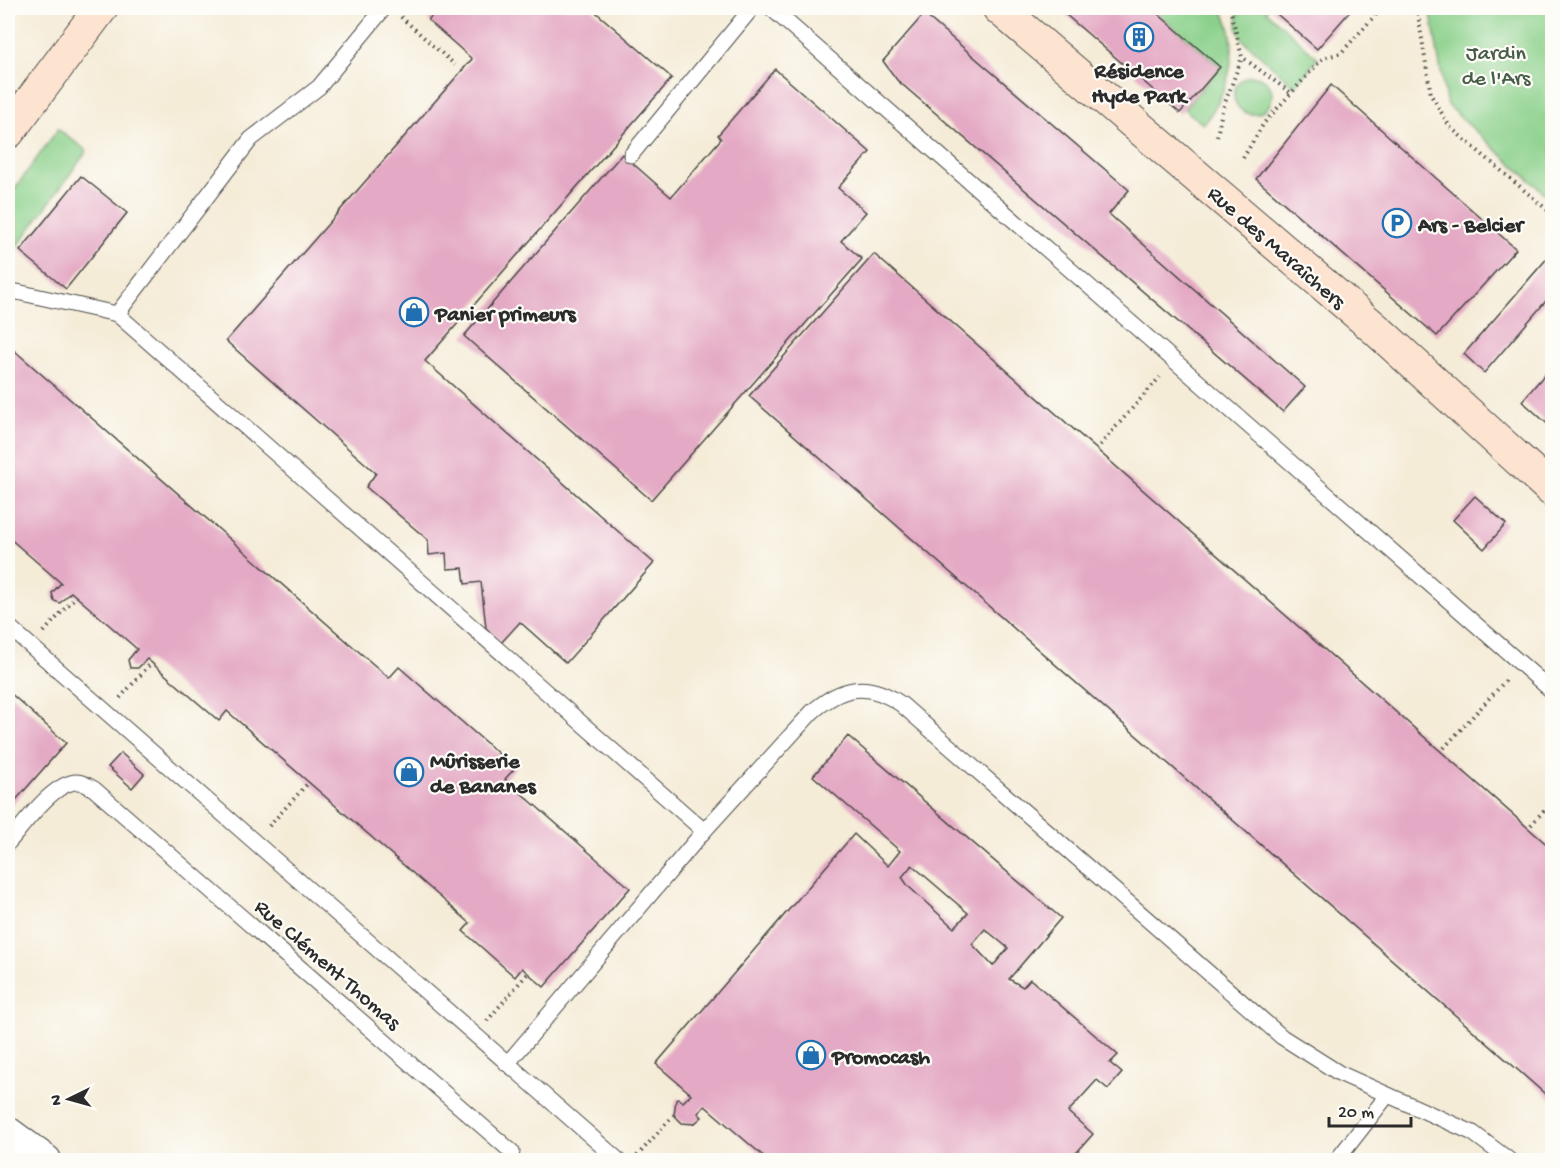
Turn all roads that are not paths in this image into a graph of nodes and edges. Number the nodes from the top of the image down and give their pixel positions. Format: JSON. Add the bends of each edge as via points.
{"nodes":[{"id":1,"x":101,"y":8,"type":"edge"},
{"id":2,"x":384,"y":8,"type":"edge"},
{"id":3,"x":752,"y":8,"type":"edge"},
{"id":4,"x":771,"y":8,"type":"edge"},
{"id":5,"x":999,"y":8,"type":"edge"},
{"id":6,"x":8,"y":132,"type":"edge"},
{"id":7,"x":631,"y":155,"type":"dead end"},
{"id":8,"x":8,"y":290,"type":"edge"},
{"id":9,"x":117,"y":314,"type":"junction"},
{"id":10,"x":1552,"y":490,"type":"edge"},
{"id":11,"x":8,"y":626,"type":"edge"},
{"id":12,"x":1552,"y":691,"type":"edge"},
{"id":13,"x":704,"y":831,"type":"junction"},
{"id":14,"x":8,"y":843,"type":"edge"},
{"id":15,"x":507,"y":1064,"type":"junction"},
{"id":16,"x":1386,"y":1096,"type":"junction"},
{"id":17,"x":8,"y":1132,"type":"edge"},
{"id":18,"x":512,"y":1152,"type":"dead end"},
{"id":19,"x":46,"y":1161,"type":"edge"},
{"id":20,"x":618,"y":1161,"type":"edge"},
{"id":21,"x":1337,"y":1161,"type":"edge"},
{"id":22,"x":1509,"y":1161,"type":"edge"}],
"edges":[{"from":1,"to":6,"type":"main road"},
{"from":2,"to":9,"type":"lane","via":[[318,87],[251,140]]},
{"from":3,"to":7,"type":"lane"},
{"from":4,"to":12,"type":"lane"},
{"from":5,"to":10,"type":"main road","name":"Rue des Maraîchers","via":[[1378,331]]},
{"from":8,"to":9,"type":"lane"},
{"from":9,"to":13,"type":"lane"},
{"from":11,"to":15,"type":"lane"},
{"from":13,"to":15,"type":"lane"},
{"from":13,"to":16,"type":"lane","via":[[830,697],[847,691],[882,692],[901,704],[1282,1037],[1339,1073]]},
{"from":14,"to":18,"type":"lane","name":"Rue Clément Thomas","via":[[64,784],[79,782],[94,789]]},
{"from":15,"to":20,"type":"lane"},
{"from":16,"to":21,"type":"lane"},
{"from":16,"to":22,"type":"lane","via":[[1473,1133]]},
{"from":17,"to":19,"type":"street"}]}
